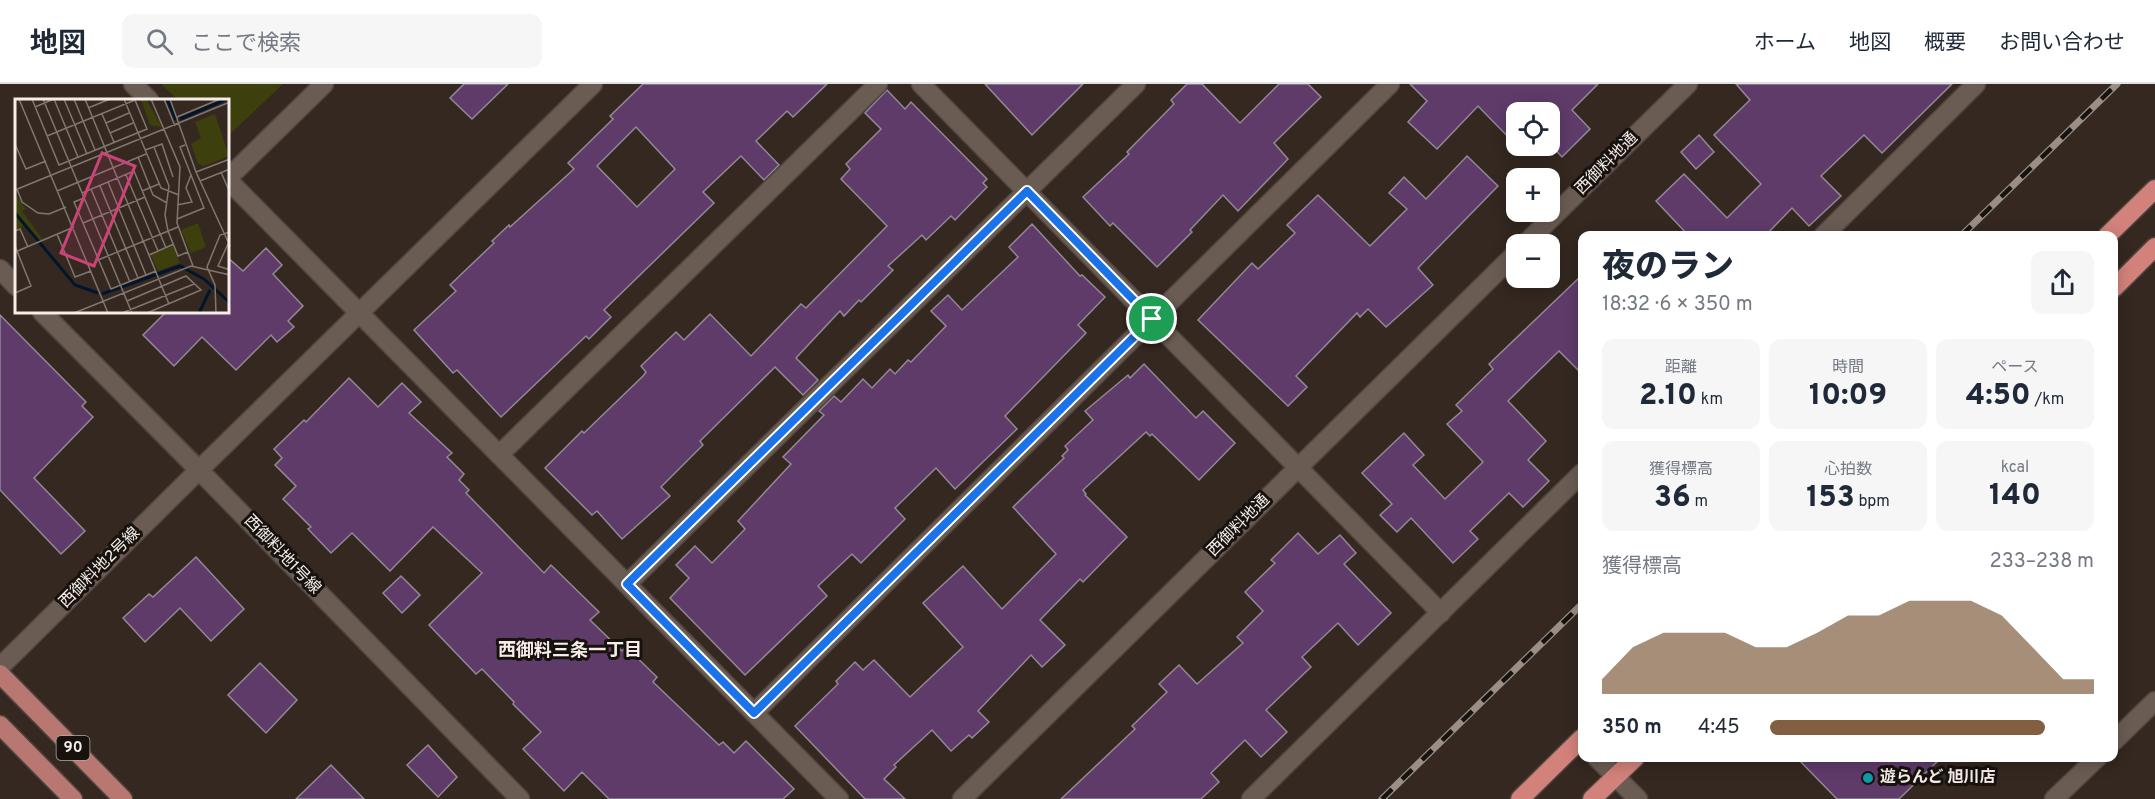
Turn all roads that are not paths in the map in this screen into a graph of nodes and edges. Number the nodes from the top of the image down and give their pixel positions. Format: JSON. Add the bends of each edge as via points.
{"nodes":[{"id":1,"x":133,"y":84,"type":"edge"},
{"id":2,"x":324,"y":84,"type":"edge"},
{"id":3,"x":593,"y":84,"type":"edge"},
{"id":4,"x":878,"y":84,"type":"edge"},
{"id":5,"x":921,"y":84,"type":"edge"},
{"id":6,"x":1136,"y":84,"type":"edge"},
{"id":7,"x":1390,"y":84,"type":"edge"},
{"id":8,"x":1688,"y":84,"type":"edge"},
{"id":9,"x":1977,"y":84,"type":"edge"},
{"id":10,"x":148,"y":99,"type":"edge"},
{"id":11,"x":230,"y":177,"type":"edge"},
{"id":12,"x":230,"y":181,"type":"edge"},
{"id":13,"x":2155,"y":189,"type":"edge"},
{"id":14,"x":1027,"y":191,"type":"junction"},
{"id":15,"x":1828,"y":231,"type":"edge"},
{"id":16,"x":2112,"y":231,"type":"edge"},
{"id":17,"x":1535,"y":234,"type":"edge"},
{"id":18,"x":2155,"y":247,"type":"edge"},
{"id":19,"x":1506,"y":263,"type":"edge"},
{"id":20,"x":0,"y":269,"type":"edge"},
{"id":21,"x":2118,"y":284,"type":"edge"},
{"id":22,"x":15,"y":285,"type":"edge"},
{"id":23,"x":360,"y":313,"type":"junction"},
{"id":24,"x":44,"y":314,"type":"edge"},
{"id":25,"x":1152,"y":319,"type":"junction"},
{"id":26,"x":499,"y":455,"type":"junction"},
{"id":27,"x":1298,"y":468,"type":"junction"},
{"id":28,"x":200,"y":470,"type":"junction"},
{"id":29,"x":1578,"y":477,"type":"edge"},
{"id":30,"x":627,"y":584,"type":"junction"},
{"id":31,"x":1441,"y":613,"type":"junction"},
{"id":32,"x":0,"y":667,"type":"edge"},
{"id":33,"x":0,"y":674,"type":"edge"},
{"id":34,"x":2155,"y":701,"type":"edge"},
{"id":35,"x":754,"y":713,"type":"junction"},
{"id":36,"x":0,"y":725,"type":"edge"},
{"id":37,"x":2118,"y":737,"type":"edge"},
{"id":38,"x":1578,"y":744,"type":"edge"},
{"id":39,"x":1602,"y":762,"type":"edge"},
{"id":40,"x":1631,"y":762,"type":"edge"},
{"id":41,"x":2093,"y":762,"type":"edge"},
{"id":42,"x":1616,"y":776,"type":"junction"},
{"id":43,"x":968,"y":797,"type":"edge"},
{"id":44,"x":73,"y":799,"type":"edge"},
{"id":45,"x":123,"y":799,"type":"edge"},
{"id":46,"x":520,"y":799,"type":"edge"},
{"id":47,"x":839,"y":799,"type":"edge"},
{"id":48,"x":1251,"y":799,"type":"edge"},
{"id":49,"x":1520,"y":799,"type":"edge"},
{"id":50,"x":1592,"y":799,"type":"edge"},
{"id":51,"x":1638,"y":799,"type":"edge"},
{"id":52,"x":2054,"y":799,"type":"edge"}],
"edges":[{"from":1,"to":10,"type":"street"},
{"from":2,"to":11,"type":"street"},
{"from":3,"to":23,"type":"street","name":"西御料地2号線"},
{"from":4,"to":26,"type":"street"},
{"from":5,"to":14,"type":"street"},
{"from":6,"to":14,"type":"street"},
{"from":7,"to":25,"type":"street"},
{"from":8,"to":17,"type":"street","name":"西御料地通"},
{"from":9,"to":15,"type":"street"},
{"from":12,"to":23,"type":"street"},
{"from":13,"to":16,"type":"highway"},
{"from":14,"to":25,"type":"street"},
{"from":14,"to":30,"type":"street"},
{"from":18,"to":21,"type":"highway"},
{"from":19,"to":27,"type":"street","name":"西御料地通"},
{"from":20,"to":22,"type":"street"},
{"from":23,"to":26,"type":"street"},
{"from":23,"to":28,"type":"street","name":"西御料地2号線"},
{"from":24,"to":28,"type":"street","name":"西御料地1号線"},
{"from":25,"to":27,"type":"street"},
{"from":25,"to":35,"type":"street"},
{"from":26,"to":30,"type":"street"},
{"from":27,"to":31,"type":"street"},
{"from":27,"to":43,"type":"street","name":"西御料地通"},
{"from":28,"to":32,"type":"street","name":"西御料地2号線"},
{"from":28,"to":46,"type":"street","name":"西御料地1号線"},
{"from":29,"to":31,"type":"street"},
{"from":30,"to":35,"type":"street"},
{"from":31,"to":48,"type":"street"},
{"from":33,"to":45,"type":"main road","number":"90"},
{"from":34,"to":37,"type":"street"},
{"from":35,"to":47,"type":"street"},
{"from":36,"to":44,"type":"main road","number":"90"},
{"from":38,"to":49,"type":"highway"},
{"from":39,"to":42,"type":"street"},
{"from":40,"to":42,"type":"highway"},
{"from":41,"to":52,"type":"street"},
{"from":42,"to":50,"type":"highway"},
{"from":42,"to":51,"type":"street"}]}
